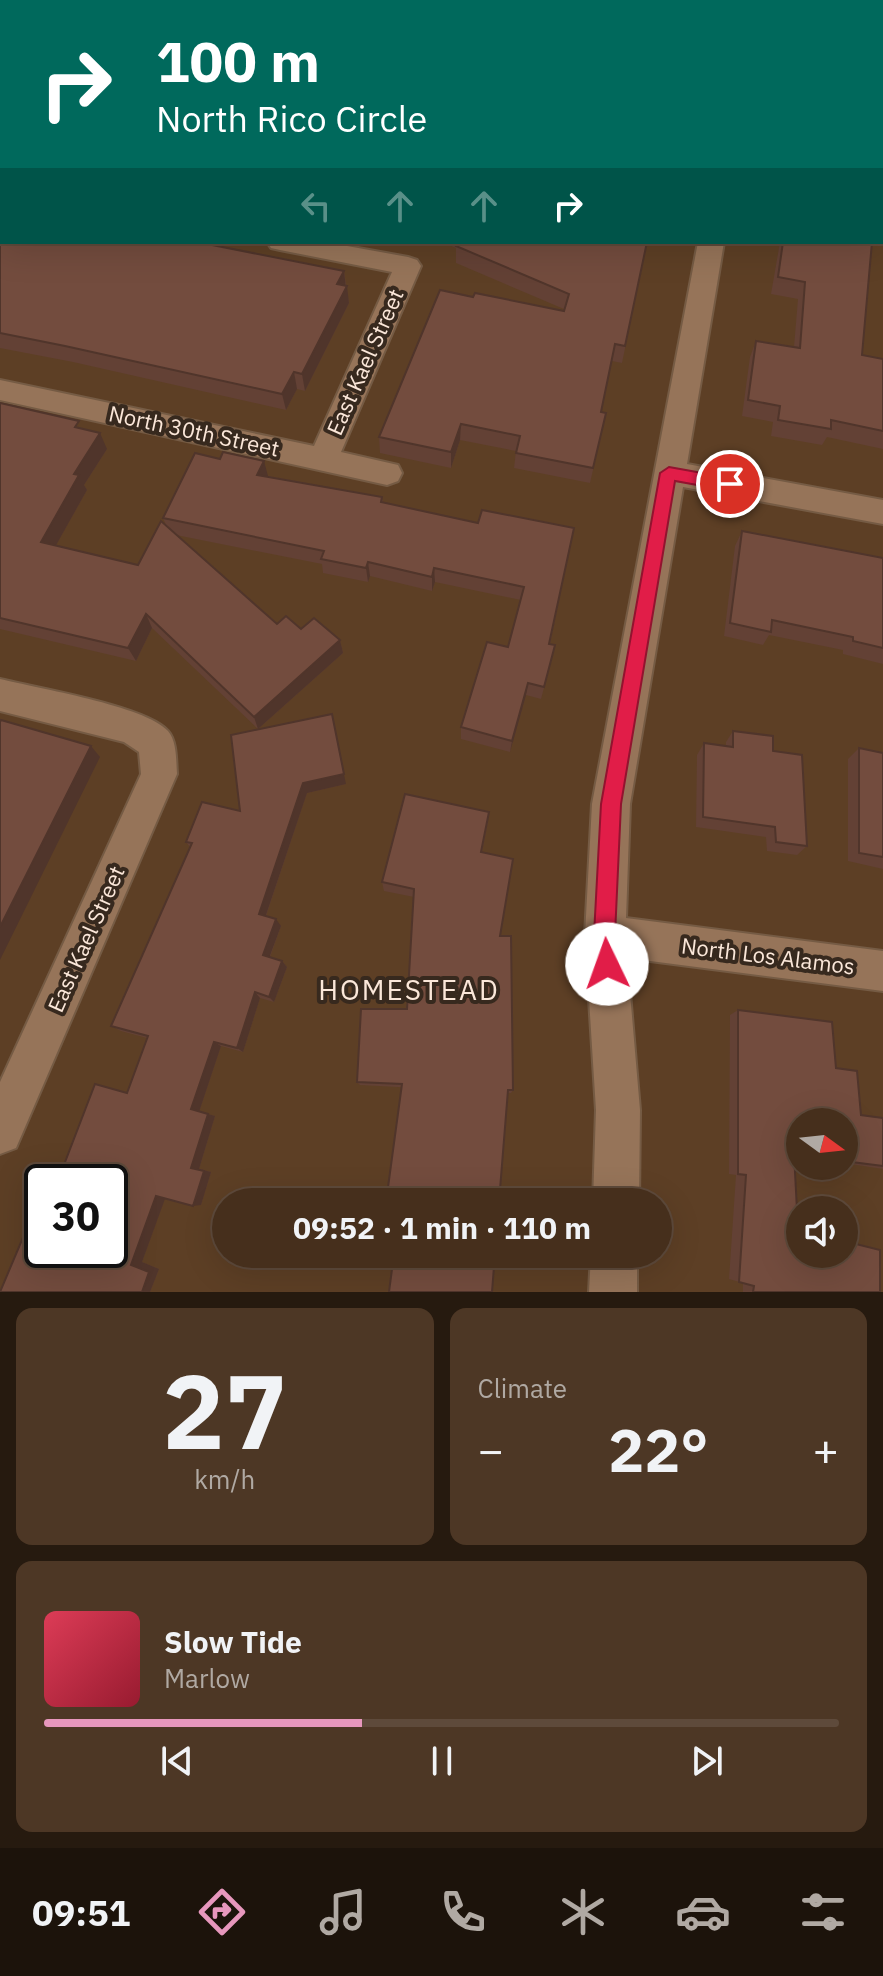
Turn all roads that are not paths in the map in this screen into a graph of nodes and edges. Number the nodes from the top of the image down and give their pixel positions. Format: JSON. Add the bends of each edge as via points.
{"nodes":[{"id":1,"x":291,"y":244,"type":"edge"},
{"id":2,"x":711,"y":244,"type":"edge"},
{"id":3,"x":0,"y":390,"type":"edge"},
{"id":4,"x":323,"y":459,"type":"junction"},
{"id":5,"x":387,"y":473,"type":"dead end"},
{"id":6,"x":669,"y":473,"type":"junction"},
{"id":7,"x":883,"y":512,"type":"edge"},
{"id":8,"x":0,"y":695,"type":"edge"},
{"id":9,"x":605,"y":935,"type":"junction"},
{"id":10,"x":883,"y":971,"type":"edge"},
{"id":11,"x":0,"y":1132,"type":"edge"},
{"id":12,"x":616,"y":1188,"type":"edge"},
{"id":13,"x":614,"y":1268,"type":"edge"},
{"id":14,"x":613,"y":1292,"type":"edge"}],
"edges":[{"from":1,"to":4,"type":"street","name":"East Kael Street","via":[[408,266]]},
{"from":2,"to":6,"type":"street"},
{"from":3,"to":4,"type":"street","name":"North 30th Street"},
{"from":4,"to":5,"type":"street","name":"North 30th Street"},
{"from":6,"to":7,"type":"street"},
{"from":6,"to":9,"type":"street","via":[[611,804]]},
{"from":8,"to":11,"type":"street","name":"East Kael Street","via":[[133,728],[156,743],[159,774]]},
{"from":9,"to":10,"type":"street","name":"North Los Alamos"},
{"from":9,"to":12,"type":"street","via":[[618,1110]]},
{"from":13,"to":14,"type":"street"}]}
